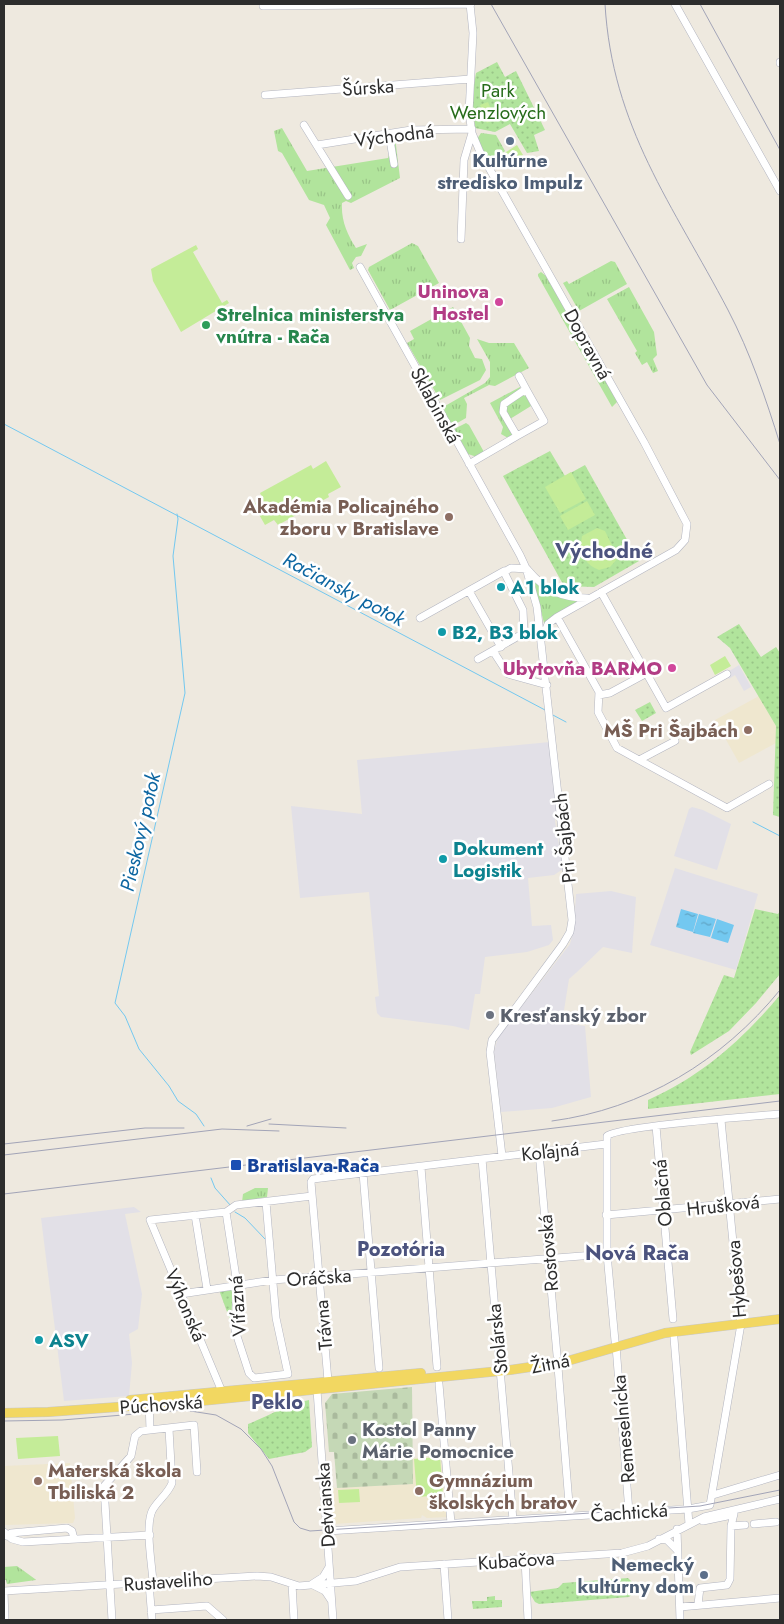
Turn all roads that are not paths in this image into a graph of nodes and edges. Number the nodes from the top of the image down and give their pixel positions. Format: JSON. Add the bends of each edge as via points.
{"nodes":[{"id":1,"x":470,"y":4,"type":"edge"},
{"id":2,"x":675,"y":4,"type":"edge"},
{"id":3,"x":263,"y":6,"type":"dead end"},
{"id":4,"x":470,"y":79,"type":"junction"},
{"id":5,"x":265,"y":95,"type":"dead end"},
{"id":6,"x":304,"y":125,"type":"dead end"},
{"id":7,"x":472,"y":131,"type":"junction"},
{"id":8,"x":388,"y":134,"type":"junction"},
{"id":9,"x":317,"y":145,"type":"junction"},
{"id":10,"x":394,"y":164,"type":"dead end"},
{"id":11,"x":780,"y":191,"type":"edge"},
{"id":12,"x":348,"y":196,"type":"dead end"},
{"id":13,"x":461,"y":239,"type":"dead end"},
{"id":14,"x":360,"y":267,"type":"dead end"},
{"id":15,"x":519,"y":376,"type":"dead end"},
{"id":16,"x":526,"y":389,"type":"junction"},
{"id":17,"x":516,"y":436,"type":"junction"},
{"id":18,"x":469,"y":464,"type":"junction"},
{"id":19,"x":526,"y":568,"type":"junction"},
{"id":20,"x":504,"y":571,"type":"junction"},
{"id":21,"x":469,"y":591,"type":"junction"},
{"id":22,"x":601,"y":592,"type":"junction"},
{"id":23,"x":590,"y":598,"type":"junction"},
{"id":24,"x":557,"y":617,"type":"junction"},
{"id":25,"x":420,"y":618,"type":"dead end"},
{"id":26,"x":542,"y":637,"type":"junction"},
{"id":27,"x":500,"y":647,"type":"junction"},
{"id":28,"x":493,"y":651,"type":"junction"},
{"id":29,"x":478,"y":659,"type":"dead end"},
{"id":30,"x":647,"y":673,"type":"junction"},
{"id":31,"x":727,"y":674,"type":"dead end"},
{"id":32,"x":547,"y":685,"type":"junction"},
{"id":33,"x":599,"y":696,"type":"junction"},
{"id":34,"x":675,"y":741,"type":"dead end"},
{"id":35,"x":639,"y":760,"type":"junction"},
{"id":36,"x":770,"y":784,"type":"dead end"},
{"id":37,"x":727,"y":808,"type":"junction"},
{"id":38,"x":736,"y":812,"type":"dead end"},
{"id":39,"x":780,"y":1114,"type":"edge"},
{"id":40,"x":722,"y":1120,"type":"junction"},
{"id":41,"x":656,"y":1126,"type":"junction"},
{"id":42,"x":606,"y":1144,"type":"junction"},
{"id":43,"x":540,"y":1152,"type":"junction"},
{"id":44,"x":502,"y":1156,"type":"junction"},
{"id":45,"x":482,"y":1159,"type":"junction"},
{"id":46,"x":421,"y":1167,"type":"junction"},
{"id":47,"x":363,"y":1173,"type":"junction"},
{"id":48,"x":312,"y":1179,"type":"joint"},
{"id":49,"x":312,"y":1196,"type":"junction"},
{"id":50,"x":780,"y":1199,"type":"edge"},
{"id":51,"x":266,"y":1202,"type":"junction"},
{"id":52,"x":730,"y":1204,"type":"junction"},
{"id":53,"x":663,"y":1211,"type":"junction"},
{"id":54,"x":226,"y":1212,"type":"junction"},
{"id":55,"x":606,"y":1214,"type":"junction"},
{"id":56,"x":195,"y":1215,"type":"junction"},
{"id":57,"x":607,"y":1254,"type":"junction"},
{"id":58,"x":548,"y":1258,"type":"junction"},
{"id":59,"x":490,"y":1264,"type":"junction"},
{"id":60,"x":430,"y":1268,"type":"junction"},
{"id":61,"x":371,"y":1273,"type":"junction"},
{"id":62,"x":319,"y":1277,"type":"junction"},
{"id":63,"x":273,"y":1280,"type":"junction"},
{"id":64,"x":237,"y":1284,"type":"junction"},
{"id":65,"x":208,"y":1289,"type":"junction"},
{"id":66,"x":182,"y":1294,"type":"junction"},
{"id":67,"x":780,"y":1314,"type":"edge"},
{"id":68,"x":672,"y":1319,"type":"dead end"},
{"id":69,"x":780,"y":1319,"type":"edge"},
{"id":70,"x":740,"y":1321,"type":"junction"},
{"id":71,"x":674,"y":1338,"type":"dead end"},
{"id":72,"x":616,"y":1344,"type":"junction"},
{"id":73,"x":557,"y":1355,"type":"dead end"},
{"id":74,"x":438,"y":1366,"type":"dead end"},
{"id":75,"x":558,"y":1367,"type":"dead end"},
{"id":76,"x":379,"y":1368,"type":"dead end"},
{"id":77,"x":499,"y":1369,"type":"junction"},
{"id":78,"x":328,"y":1381,"type":"junction"},
{"id":79,"x":308,"y":1383,"type":"junction"},
{"id":80,"x":439,"y":1384,"type":"dead end"},
{"id":81,"x":317,"y":1390,"type":"junction"},
{"id":82,"x":224,"y":1395,"type":"junction"},
{"id":83,"x":152,"y":1405,"type":"junction"},
{"id":84,"x":4,"y":1407,"type":"edge"},
{"id":85,"x":4,"y":1412,"type":"edge"},
{"id":86,"x":170,"y":1429,"type":"junction"},
{"id":87,"x":150,"y":1430,"type":"junction"},
{"id":88,"x":197,"y":1472,"type":"dead end"},
{"id":89,"x":780,"y":1474,"type":"edge"},
{"id":90,"x":713,"y":1495,"type":"junction"},
{"id":91,"x":780,"y":1500,"type":"edge"},
{"id":92,"x":743,"y":1508,"type":"junction"},
{"id":93,"x":688,"y":1509,"type":"junction"},
{"id":94,"x":629,"y":1512,"type":"junction"},
{"id":95,"x":734,"y":1514,"type":"junction"},
{"id":96,"x":570,"y":1516,"type":"junction"},
{"id":97,"x":719,"y":1518,"type":"junction"},
{"id":98,"x":513,"y":1520,"type":"junction"},
{"id":99,"x":698,"y":1521,"type":"junction"},
{"id":100,"x":776,"y":1522,"type":"dead end"},
{"id":101,"x":451,"y":1524,"type":"junction"},
{"id":102,"x":689,"y":1524,"type":"junction"},
{"id":103,"x":754,"y":1524,"type":"dead end"},
{"id":104,"x":745,"y":1525,"type":"dead end"},
{"id":105,"x":731,"y":1526,"type":"junction"},
{"id":106,"x":677,"y":1529,"type":"junction"},
{"id":107,"x":327,"y":1531,"type":"junction"},
{"id":108,"x":6,"y":1534,"type":"edge"},
{"id":109,"x":150,"y":1535,"type":"junction"},
{"id":110,"x":106,"y":1538,"type":"junction"},
{"id":111,"x":74,"y":1539,"type":"junction"},
{"id":112,"x":659,"y":1539,"type":"junction"},
{"id":113,"x":678,"y":1550,"type":"junction"},
{"id":114,"x":525,"y":1559,"type":"junction"},
{"id":115,"x":444,"y":1564,"type":"junction"},
{"id":116,"x":329,"y":1566,"type":"junction"},
{"id":117,"x":151,"y":1582,"type":"junction"},
{"id":118,"x":330,"y":1583,"type":"junction"},
{"id":119,"x":292,"y":1584,"type":"junction"},
{"id":120,"x":312,"y":1584,"type":"junction"},
{"id":121,"x":110,"y":1585,"type":"junction"},
{"id":122,"x":4,"y":1591,"type":"edge"},
{"id":123,"x":780,"y":1598,"type":"edge"},
{"id":124,"x":332,"y":1600,"type":"junction"},
{"id":125,"x":698,"y":1604,"type":"junction"},
{"id":126,"x":680,"y":1607,"type":"junction"},
{"id":127,"x":151,"y":1610,"type":"junction"},
{"id":128,"x":5,"y":1620,"type":"edge"},
{"id":129,"x":112,"y":1620,"type":"edge"},
{"id":130,"x":152,"y":1620,"type":"edge"},
{"id":131,"x":223,"y":1620,"type":"edge"},
{"id":132,"x":294,"y":1620,"type":"edge"},
{"id":133,"x":333,"y":1620,"type":"edge"},
{"id":134,"x":448,"y":1620,"type":"edge"},
{"id":135,"x":528,"y":1620,"type":"edge"},
{"id":136,"x":680,"y":1620,"type":"edge"}],
"edges":[{"from":1,"to":3,"type":"street"},
{"from":1,"to":4,"type":"street","via":[[473,27]]},
{"from":2,"to":11,"type":"street"},
{"from":4,"to":5,"type":"street","name":"Šúrska"},
{"from":4,"to":7,"type":"street"},
{"from":6,"to":9,"type":"street"},
{"from":7,"to":8,"type":"street","name":"Východná","via":[[411,130]]},
{"from":7,"to":13,"type":"street","via":[[464,160]]},
{"from":7,"to":22,"type":"street","name":"Dopravná","via":[[480,152],[686,520],[685,540],[671,553]]},
{"from":8,"to":9,"type":"street","name":"Východná"},
{"from":8,"to":10,"type":"street"},
{"from":9,"to":12,"type":"street"},
{"from":14,"to":18,"type":"street","name":"Sklabinská"},
{"from":15,"to":16,"type":"street","name":"Sklabinská"},
{"from":16,"to":17,"type":"street","via":[[504,404],[503,412]]},
{"from":16,"to":17,"type":"street","name":"Sklabinská","via":[[544,421]]},
{"from":17,"to":18,"type":"street","name":"Sklabinská"},
{"from":18,"to":19,"type":"street","name":"Sklabinská"},
{"from":19,"to":20,"type":"street"},
{"from":19,"to":23,"type":"street","via":[[551,591],[567,597]]},
{"from":19,"to":26,"type":"street","name":"Sklabinská","via":[[538,607]]},
{"from":20,"to":21,"type":"street"},
{"from":20,"to":27,"type":"street","via":[[523,610],[524,632]]},
{"from":21,"to":25,"type":"street"},
{"from":21,"to":27,"type":"street"},
{"from":22,"to":23,"type":"street"},
{"from":22,"to":30,"type":"street"},
{"from":23,"to":24,"type":"street"},
{"from":24,"to":26,"type":"street","via":[[546,627]]},
{"from":24,"to":33,"type":"street"},
{"from":26,"to":32,"type":"street","name":"Pri Šajbách"},
{"from":27,"to":28,"type":"street"},
{"from":28,"to":29,"type":"street"},
{"from":28,"to":32,"type":"street","via":[[508,674]]},
{"from":30,"to":31,"type":"street","via":[[666,708]]},
{"from":30,"to":33,"type":"street"},
{"from":32,"to":44,"type":"street","name":"Pri Šajbách","via":[[572,925],[563,944],[492,1040],[490,1052]]},
{"from":33,"to":35,"type":"street","via":[[598,712],[617,748]]},
{"from":34,"to":35,"type":"street"},
{"from":35,"to":37,"type":"street"},
{"from":36,"to":37,"type":"street"},
{"from":37,"to":38,"type":"street"},
{"from":39,"to":40,"type":"street","name":"Koľajná"},
{"from":40,"to":41,"type":"street","name":"Koľajná"},
{"from":40,"to":52,"type":"street","name":"Hybešova"},
{"from":41,"to":42,"type":"street","name":"Koľajná","via":[[613,1132],[607,1137]]},
{"from":41,"to":53,"type":"street","name":"Oblačná"},
{"from":42,"to":43,"type":"street","name":"Koľajná"},
{"from":42,"to":55,"type":"street","name":"Remeselnícka"},
{"from":43,"to":44,"type":"street","name":"Koľajná"},
{"from":43,"to":58,"type":"street","name":"Rostovská"},
{"from":44,"to":45,"type":"street","name":"Koľajná"},
{"from":45,"to":46,"type":"street","name":"Koľajná"},
{"from":45,"to":59,"type":"street","name":"Stolárska"},
{"from":46,"to":47,"type":"street","name":"Koľajná"},
{"from":46,"to":60,"type":"street"},
{"from":47,"to":48,"type":"street","name":"Koľajná"},
{"from":47,"to":61,"type":"street"},
{"from":48,"to":49,"type":"street","name":"Trávna"},
{"from":49,"to":51,"type":"street"},
{"from":49,"to":62,"type":"street","name":"Trávna"},
{"from":50,"to":52,"type":"street","name":"Hrušková"},
{"from":51,"to":54,"type":"street","via":[[236,1205]]},
{"from":51,"to":63,"type":"street"},
{"from":52,"to":53,"type":"street","name":"Hrušková"},
{"from":52,"to":70,"type":"street","name":"Hybešova"},
{"from":53,"to":55,"type":"street","name":"Hrušková"},
{"from":53,"to":68,"type":"street","name":"Oblačná"},
{"from":54,"to":56,"type":"street"},
{"from":54,"to":64,"type":"street","name":"Víťazná"},
{"from":55,"to":57,"type":"street","name":"Remeselnícka"},
{"from":56,"to":65,"type":"street"},
{"from":56,"to":66,"type":"street","name":"Výhonská","via":[[150,1220]]},
{"from":57,"to":58,"type":"street","name":"Oráčska"},
{"from":57,"to":72,"type":"street","name":"Remeselnícka"},
{"from":58,"to":59,"type":"street","name":"Oráčska"},
{"from":58,"to":73,"type":"street","name":"Rostovská"},
{"from":59,"to":60,"type":"street","name":"Oráčska"},
{"from":59,"to":77,"type":"street","name":"Stolárska"},
{"from":60,"to":61,"type":"street","name":"Oráčska"},
{"from":60,"to":74,"type":"street"},
{"from":61,"to":62,"type":"street","name":"Oráčska"},
{"from":61,"to":76,"type":"street"},
{"from":62,"to":63,"type":"street","name":"Oráčska"},
{"from":62,"to":78,"type":"street","name":"Trávna"},
{"from":63,"to":64,"type":"street","name":"Oráčska"},
{"from":63,"to":64,"type":"street","name":"Víťazná","via":[[276,1318],[288,1374],[272,1376],[254,1378],[249,1373],[234,1330]]},
{"from":64,"to":65,"type":"street","name":"Oráčska"},
{"from":65,"to":66,"type":"street","name":"Oráčska"},
{"from":66,"to":82,"type":"street","name":"Výhonská"},
{"from":67,"to":70,"type":"main road","name":"Žitná"},
{"from":69,"to":70,"type":"main road","name":"Žitná"},
{"from":70,"to":72,"type":"main road","name":"Žitná","via":[[663,1329]]},
{"from":70,"to":90,"type":"street","name":"Hybešova"},
{"from":71,"to":93,"type":"street"},
{"from":72,"to":77,"type":"main road","name":"Žitná"},
{"from":72,"to":94,"type":"street","name":"Remeselnícka"},
{"from":75,"to":96,"type":"street"},
{"from":77,"to":78,"type":"main road","name":"Žitná"},
{"from":77,"to":81,"type":"main road","name":"Žitná"},
{"from":77,"to":98,"type":"street","name":"Stolárska"},
{"from":78,"to":79,"type":"main road","name":"Púchovská"},
{"from":78,"to":81,"type":"main road"},
{"from":79,"to":81,"type":"main road"},
{"from":79,"to":82,"type":"main road","name":"Púchovská"},
{"from":80,"to":101,"type":"street"},
{"from":81,"to":82,"type":"main road","name":"Púchovská"},
{"from":81,"to":107,"type":"street","name":"Detvianska"},
{"from":82,"to":83,"type":"main road","name":"Púchovská"},
{"from":83,"to":84,"type":"main road","name":"Púchovská"},
{"from":83,"to":85,"type":"main road","name":"Púchovská"},
{"from":83,"to":87,"type":"street"},
{"from":86,"to":87,"type":"street"},
{"from":86,"to":88,"type":"street","via":[[194,1425]]},
{"from":86,"to":109,"type":"street","via":[[172,1483],[152,1509]]},
{"from":87,"to":110,"type":"street","via":[[135,1436],[131,1456],[104,1486]]},
{"from":89,"to":90,"type":"street"},
{"from":90,"to":93,"type":"street","name":"Čachtická","via":[[709,1506]]},
{"from":91,"to":92,"type":"street","name":"Kubačova"},
{"from":92,"to":95,"type":"street","name":"Kubačova"},
{"from":92,"to":99,"type":"street","name":"Kubačova"},
{"from":93,"to":94,"type":"street","name":"Čachtická"},
{"from":93,"to":102,"type":"street"},
{"from":94,"to":96,"type":"street","name":"Čachtická"},
{"from":95,"to":97,"type":"street","name":"Kubačova"},
{"from":95,"to":105,"type":"street"},
{"from":96,"to":98,"type":"street","name":"Čachtická"},
{"from":97,"to":99,"type":"street","name":"Kubačova"},
{"from":97,"to":105,"type":"street"},
{"from":98,"to":101,"type":"street","name":"Čachtická"},
{"from":99,"to":102,"type":"street","name":"Kubačova"},
{"from":100,"to":103,"type":"street"},
{"from":101,"to":107,"type":"street","name":"Čachtická"},
{"from":102,"to":106,"type":"street","name":"Kubačova"},
{"from":104,"to":105,"type":"street"},
{"from":105,"to":125,"type":"street","via":[[728,1586],[700,1588]]},
{"from":106,"to":112,"type":"street","name":"Kubačova"},
{"from":106,"to":113,"type":"street"},
{"from":107,"to":116,"type":"street","name":"Detvianska"},
{"from":108,"to":111,"type":"street","via":[[23,1542]]},
{"from":108,"to":111,"type":"street","via":[[67,1528],[72,1531]]},
{"from":109,"to":110,"type":"street"},
{"from":109,"to":117,"type":"street"},
{"from":110,"to":111,"type":"street"},
{"from":110,"to":121,"type":"street"},
{"from":112,"to":113,"type":"street","via":[[667,1540]]},
{"from":112,"to":114,"type":"street","name":"Kubačova","via":[[627,1552]]},
{"from":113,"to":126,"type":"street"},
{"from":114,"to":115,"type":"street","name":"Kubačova"},
{"from":114,"to":135,"type":"street"},
{"from":115,"to":118,"type":"street","name":"Kubačova","via":[[400,1567],[360,1580]]},
{"from":115,"to":134,"type":"street"},
{"from":116,"to":118,"type":"street","name":"Detvianska"},
{"from":116,"to":120,"type":"street","via":[[323,1577]]},
{"from":117,"to":119,"type":"street","name":"Rustaveliho","via":[[257,1576]]},
{"from":117,"to":121,"type":"street","name":"Rustaveliho"},
{"from":117,"to":127,"type":"street"},
{"from":118,"to":120,"type":"street","name":"Rustaveliho"},
{"from":118,"to":124,"type":"street","name":"Detvianska"},
{"from":119,"to":120,"type":"street","name":"Rustaveliho"},
{"from":119,"to":132,"type":"street"},
{"from":120,"to":124,"type":"street"},
{"from":121,"to":122,"type":"street","name":"Rustaveliho"},
{"from":121,"to":129,"type":"street"},
{"from":122,"to":128,"type":"street"},
{"from":123,"to":125,"type":"street"},
{"from":124,"to":133,"type":"street","name":"Detvianska"},
{"from":125,"to":126,"type":"street"},
{"from":126,"to":136,"type":"street"},
{"from":127,"to":130,"type":"street"},
{"from":127,"to":131,"type":"street","via":[[207,1606]]}]}
